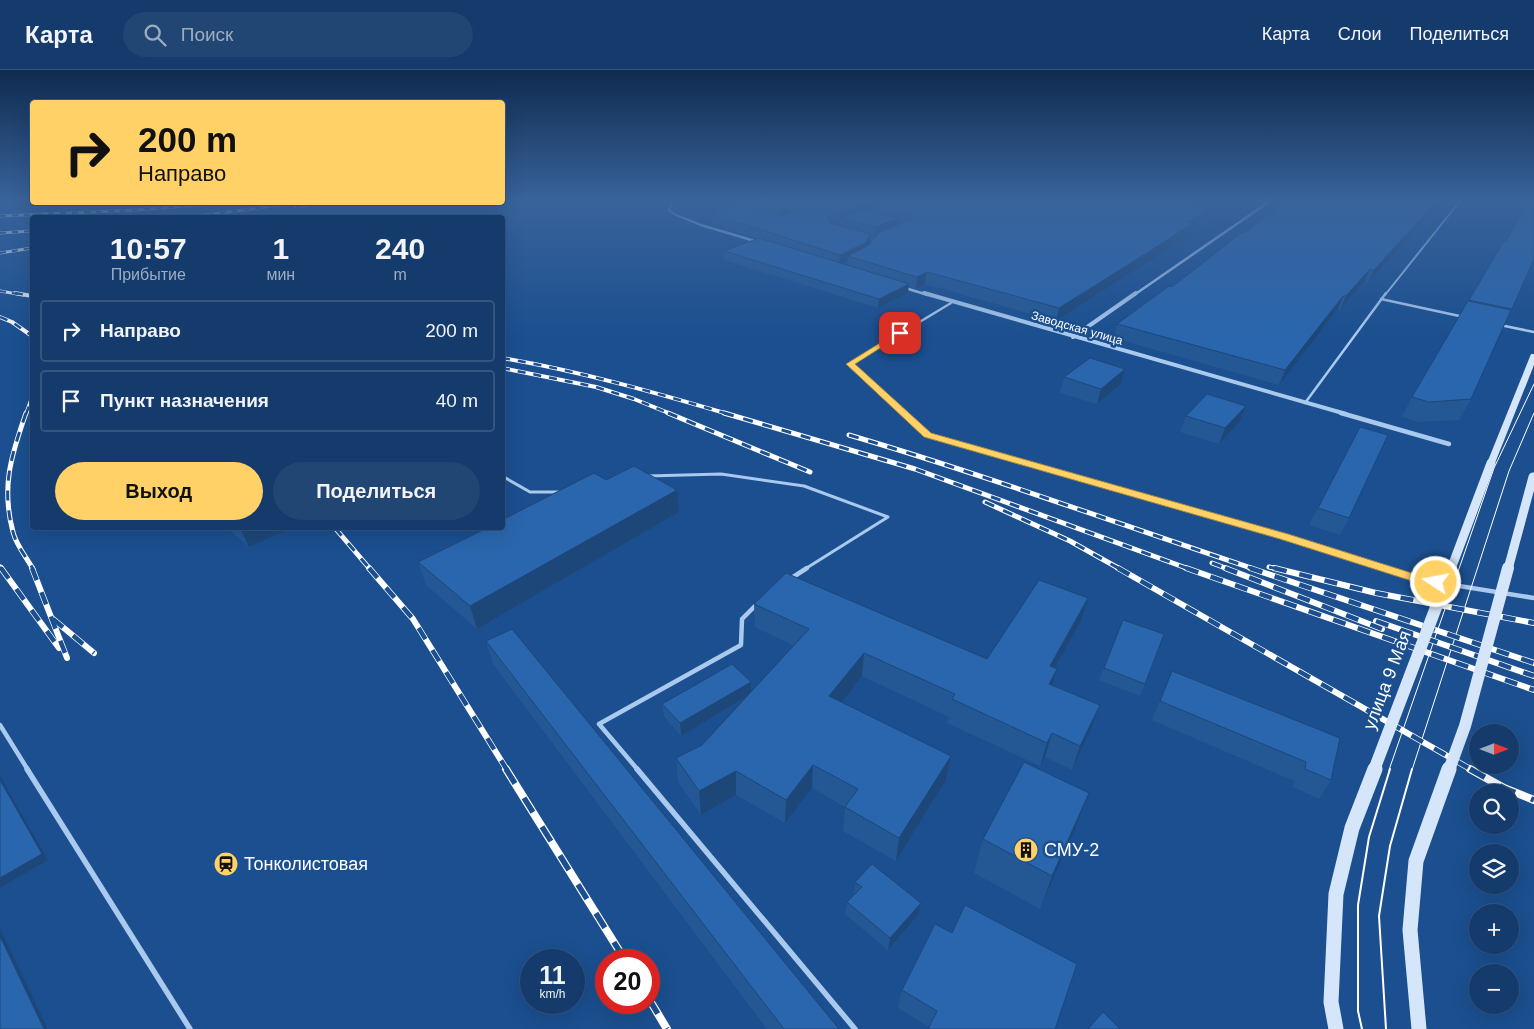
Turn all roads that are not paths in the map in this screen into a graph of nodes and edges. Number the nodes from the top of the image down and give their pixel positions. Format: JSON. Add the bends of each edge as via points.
{"nodes":[{"id":1,"x":1205,"y":246,"type":"edge"},
{"id":2,"x":1424,"y":246,"type":"edge"},
{"id":3,"x":896,"y":286,"type":"edge"},
{"id":4,"x":1381,"y":299,"type":"junction"},
{"id":5,"x":951,"y":303,"type":"junction"},
{"id":6,"x":1465,"y":317,"type":"edge"},
{"id":7,"x":1493,"y":324,"type":"edge"},
{"id":8,"x":1534,"y":332,"type":"edge"},
{"id":9,"x":1073,"y":337,"type":"junction"},
{"id":10,"x":1534,"y":356,"type":"edge"},
{"id":11,"x":1305,"y":403,"type":"junction"},
{"id":12,"x":1449,"y":444,"type":"dead end"},
{"id":13,"x":1534,"y":475,"type":"edge"},
{"id":14,"x":642,"y":477,"type":"edge"},
{"id":15,"x":505,"y":478,"type":"edge"},
{"id":16,"x":572,"y":490,"type":"edge"},
{"id":17,"x":787,"y":580,"type":"edge"},
{"id":18,"x":763,"y":598,"type":"edge"},
{"id":19,"x":1534,"y":598,"type":"edge"},
{"id":20,"x":0,"y":725,"type":"edge"},
{"id":21,"x":190,"y":1029,"type":"edge"},
{"id":22,"x":855,"y":1029,"type":"edge"},
{"id":23,"x":1336,"y":1029,"type":"edge"},
{"id":24,"x":1419,"y":1029,"type":"edge"}],
"edges":[{"from":1,"to":9,"type":"street"},
{"from":2,"to":4,"type":"lane"},
{"from":3,"to":5,"type":"street","name":"Заводская улица"},
{"from":4,"to":6,"type":"lane"},
{"from":4,"to":11,"type":"lane"},
{"from":5,"to":9,"type":"street","name":"Заводская улица"},
{"from":5,"to":19,"type":"lane","via":[[850,364],[927,435],[1284,536],[1416,578]]},
{"from":7,"to":8,"type":"lane"},
{"from":9,"to":11,"type":"street","name":"Заводская улица"},
{"from":10,"to":23,"type":"main road","name":"улица 9 Мая","bridge":true,"via":[[1352,828],[1336,894],[1331,1002]]},
{"from":11,"to":12,"type":"street","name":"Заводская улица"},
{"from":13,"to":24,"type":"main road","bridge":true,"via":[[1465,726],[1416,861],[1410,930]]},
{"from":14,"to":17,"type":"lane","via":[[721,474],[804,486],[888,518]]},
{"from":15,"to":16,"type":"lane","via":[[530,492]]},
{"from":18,"to":22,"type":"lane","via":[[742,619],[741,645],[599,724]]},
{"from":20,"to":21,"type":"lane"}]}
